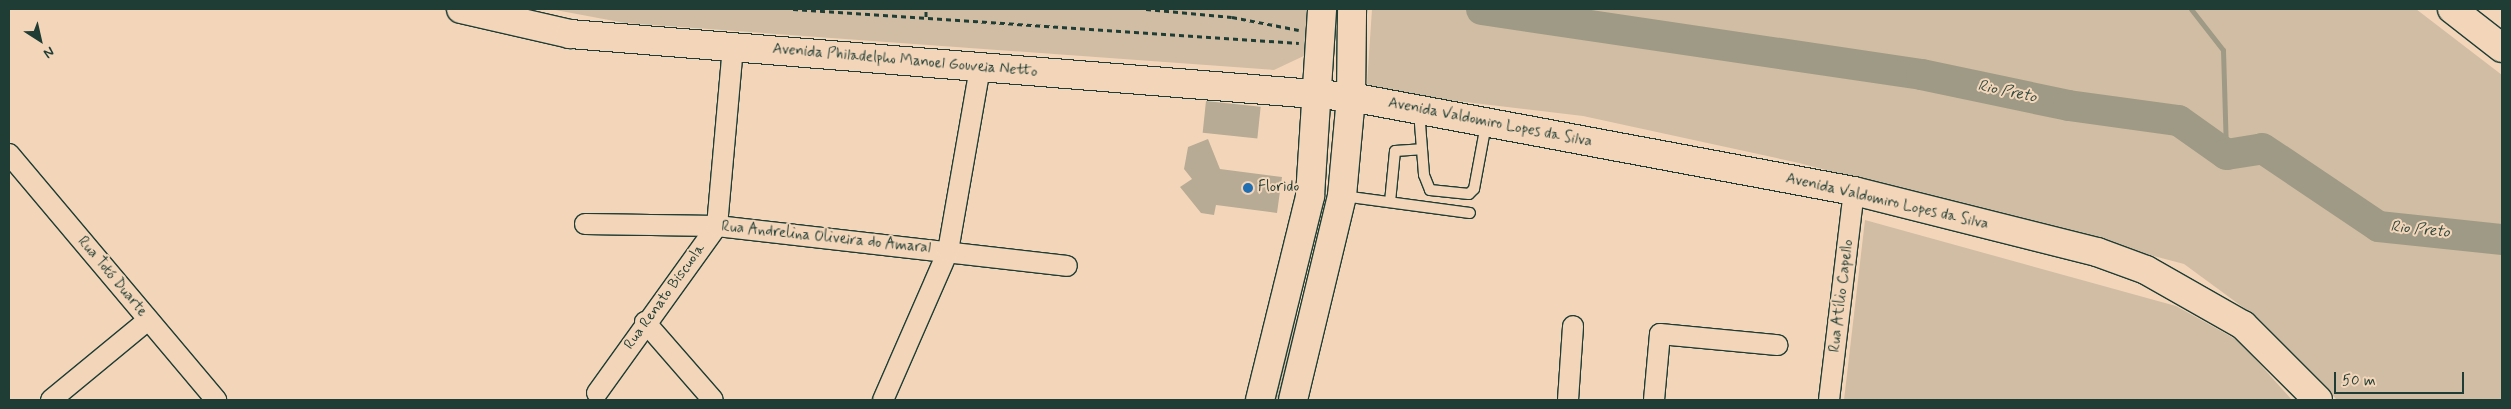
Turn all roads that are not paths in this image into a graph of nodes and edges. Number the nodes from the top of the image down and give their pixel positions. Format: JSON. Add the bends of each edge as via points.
{"nodes":[{"id":1,"x":461,"y":9,"type":"edge"},
{"id":2,"x":1322,"y":9,"type":"edge"},
{"id":3,"x":1352,"y":9,"type":"edge"},
{"id":4,"x":2452,"y":9,"type":"edge"},
{"id":5,"x":2497,"y":38,"type":"edge"},
{"id":6,"x":733,"y":47,"type":"junction"},
{"id":7,"x":980,"y":67,"type":"junction"},
{"id":8,"x":1320,"y":93,"type":"junction"},
{"id":9,"x":1351,"y":97,"type":"junction"},
{"id":10,"x":1419,"y":110,"type":"junction"},
{"id":11,"x":1486,"y":122,"type":"junction"},
{"id":12,"x":1421,"y":149,"type":"junction"},
{"id":13,"x":9,"y":154,"type":"edge"},
{"id":14,"x":1854,"y":191,"type":"junction"},
{"id":15,"x":1342,"y":196,"type":"junction"},
{"id":16,"x":1390,"y":202,"type":"junction"},
{"id":17,"x":1470,"y":213,"type":"dead end"},
{"id":18,"x":585,"y":224,"type":"dead end"},
{"id":19,"x":717,"y":226,"type":"junction"},
{"id":20,"x":948,"y":251,"type":"junction"},
{"id":21,"x":1295,"y":264,"type":"junction"},
{"id":22,"x":1067,"y":266,"type":"dead end"},
{"id":23,"x":1328,"y":270,"type":"junction"},
{"id":24,"x":148,"y":320,"type":"junction"},
{"id":25,"x":645,"y":322,"type":"junction"},
{"id":26,"x":1573,"y":326,"type":"dead end"},
{"id":27,"x":1777,"y":345,"type":"dead end"},
{"id":28,"x":597,"y":393,"type":"dead end"},
{"id":29,"x":51,"y":400,"type":"edge"},
{"id":30,"x":216,"y":400,"type":"edge"},
{"id":31,"x":712,"y":400,"type":"edge"},
{"id":32,"x":883,"y":400,"type":"edge"},
{"id":33,"x":1260,"y":400,"type":"edge"},
{"id":34,"x":1293,"y":400,"type":"edge"},
{"id":35,"x":1568,"y":400,"type":"edge"},
{"id":36,"x":1654,"y":400,"type":"edge"},
{"id":37,"x":1829,"y":400,"type":"edge"},
{"id":38,"x":2318,"y":400,"type":"edge"}],
"edges":[{"from":1,"to":6,"type":"main road","name":"Avenida Philadelpho Manoel Gouveia Netto","via":[[570,34]]},
{"from":2,"to":8,"type":"main road","via":[[1316,35]]},
{"from":3,"to":9,"type":"main road"},
{"from":4,"to":5,"type":"main road"},
{"from":6,"to":7,"type":"main road","name":"Avenida Philadelpho Manoel Gouveia Netto"},
{"from":6,"to":19,"type":"street"},
{"from":7,"to":8,"type":"main road","name":"Avenida Philadelpho Manoel Gouveia Netto"},
{"from":7,"to":20,"type":"street"},
{"from":8,"to":9,"type":"main road","name":"Avenida Philadelpho Manoel Gouveia Netto"},
{"from":8,"to":21,"type":"main road","via":[[1314,171]]},
{"from":9,"to":10,"type":"main road","name":"Avenida Valdomiro Lopes da Silva"},
{"from":9,"to":15,"type":"main road"},
{"from":10,"to":11,"type":"main road","name":"Avenida Valdomiro Lopes da Silva"},
{"from":10,"to":12,"type":"lane"},
{"from":11,"to":12,"type":"lane","via":[[1469,194],[1430,190]]},
{"from":11,"to":14,"type":"main road","name":"Avenida Valdomiro Lopes da Silva"},
{"from":12,"to":16,"type":"lane","via":[[1395,151]]},
{"from":13,"to":24,"type":"street","name":"Rua Totó Duarte"},
{"from":14,"to":37,"type":"street","name":"Rua Atílio Capello"},
{"from":14,"to":38,"type":"main road","name":"Avenida Valdomiro Lopes da Silva","via":[[2097,252],[2146,270],[2243,325]]},
{"from":15,"to":16,"type":"lane"},
{"from":15,"to":23,"type":"main road"},
{"from":16,"to":17,"type":"lane"},
{"from":18,"to":19,"type":"street","name":"Rua Andrelina Oliveira do Amaral"},
{"from":19,"to":20,"type":"street","name":"Rua Andrelina Oliveira do Amaral"},
{"from":19,"to":25,"type":"street","name":"Rua Renato Biscuola"},
{"from":20,"to":22,"type":"street","name":"Rua Andrelina Oliveira do Amaral"},
{"from":20,"to":32,"type":"street"},
{"from":21,"to":23,"type":"main road"},
{"from":21,"to":33,"type":"main road"},
{"from":23,"to":34,"type":"main road"},
{"from":24,"to":29,"type":"street"},
{"from":24,"to":30,"type":"street","name":"Rua Totó Duarte"},
{"from":25,"to":28,"type":"street","name":"Rua Renato Biscuola"},
{"from":25,"to":31,"type":"street"},
{"from":26,"to":35,"type":"street"},
{"from":27,"to":36,"type":"street","via":[[1660,334]]}]}
